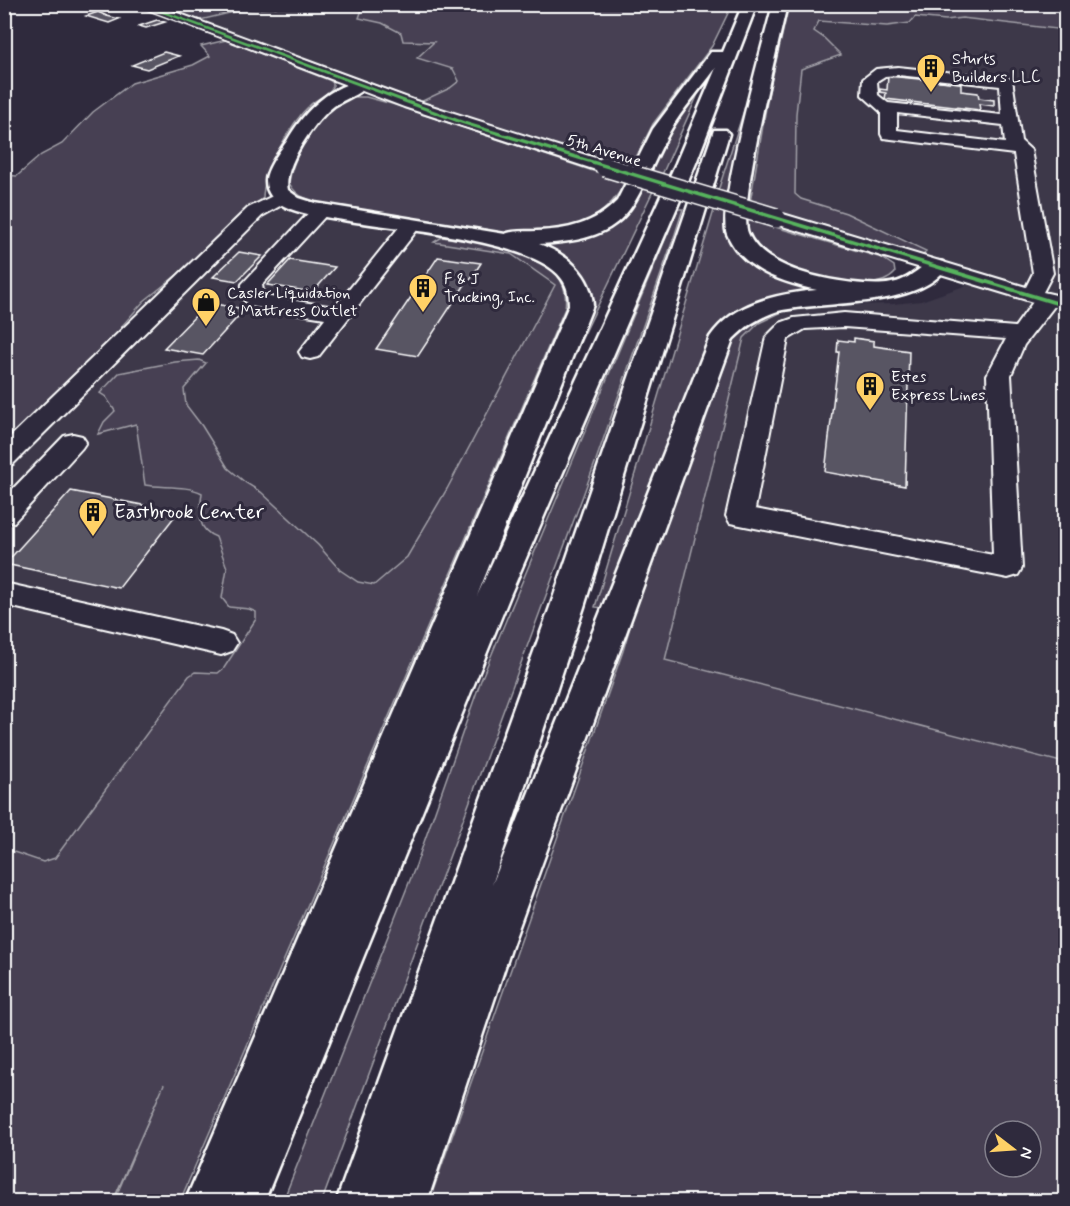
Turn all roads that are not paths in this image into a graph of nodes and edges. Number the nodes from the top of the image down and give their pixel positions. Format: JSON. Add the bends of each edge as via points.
{"nodes":[{"id":1,"x":140,"y":4,"type":"edge"},
{"id":2,"x":741,"y":4,"type":"edge"},
{"id":3,"x":750,"y":4,"type":"edge"},
{"id":4,"x":767,"y":4,"type":"edge"},
{"id":5,"x":780,"y":4,"type":"edge"},
{"id":6,"x":752,"y":46,"type":"dead end"},
{"id":7,"x":358,"y":86,"type":"junction"},
{"id":8,"x":886,"y":114,"type":"junction"},
{"id":9,"x":726,"y":119,"type":"dead end"},
{"id":10,"x":1011,"y":128,"type":"junction"},
{"id":11,"x":1022,"y":150,"type":"junction"},
{"id":12,"x":283,"y":197,"type":"junction"},
{"id":13,"x":322,"y":210,"type":"junction"},
{"id":14,"x":411,"y":225,"type":"junction"},
{"id":15,"x":485,"y":237,"type":"junction"},
{"id":16,"x":660,"y":263,"type":"junction"},
{"id":17,"x":936,"y":267,"type":"junction"},
{"id":18,"x":873,"y":292,"type":"junction"},
{"id":19,"x":1047,"y":300,"type":"edge"},
{"id":20,"x":340,"y":314,"type":"junction"},
{"id":21,"x":1022,"y":334,"type":"junction"},
{"id":22,"x":310,"y":352,"type":"dead end"},
{"id":23,"x":73,"y":442,"type":"dead end"},
{"id":24,"x":4,"y":458,"type":"edge"},
{"id":25,"x":4,"y":515,"type":"edge"},
{"id":26,"x":4,"y":594,"type":"edge"},
{"id":27,"x":221,"y":643,"type":"dead end"},
{"id":28,"x":210,"y":1202,"type":"edge"},
{"id":29,"x":238,"y":1202,"type":"edge"},
{"id":30,"x":362,"y":1202,"type":"edge"},
{"id":31,"x":401,"y":1202,"type":"edge"}],
"edges":[{"from":1,"to":7,"type":"street","name":"5th Avenue"},
{"from":2,"to":15,"type":"highway","via":[[718,53],[662,130],[629,198],[617,213],[601,223],[567,234]]},
{"from":3,"to":16,"type":"highway","via":[[686,162]]},
{"from":4,"to":6,"type":"highway"},
{"from":5,"to":18,"type":"highway","via":[[748,144],[736,231],[754,255],[784,272],[828,286]]},
{"from":7,"to":12,"type":"highway","via":[[326,101],[308,120],[276,180]]},
{"from":7,"to":17,"type":"street","name":"5th Avenue","bridge":true,"via":[[464,123]]},
{"from":8,"to":10,"type":"street"},
{"from":8,"to":10,"type":"street","via":[[868,92],[870,79],[881,72],[1007,82]]},
{"from":8,"to":11,"type":"street","via":[[887,133],[892,135]]},
{"from":9,"to":16,"type":"highway"},
{"from":10,"to":11,"type":"street","via":[[1013,142]]},
{"from":11,"to":19,"type":"street"},
{"from":12,"to":13,"type":"highway"},
{"from":12,"to":24,"type":"street","via":[[255,212]]},
{"from":13,"to":14,"type":"highway"},
{"from":13,"to":20,"type":"street","via":[[252,284],[252,297]]},
{"from":14,"to":15,"type":"highway"},
{"from":14,"to":20,"type":"street"},
{"from":15,"to":28,"type":"highway","via":[[531,249],[557,262],[577,283],[581,297],[579,312]]},
{"from":16,"to":29,"type":"highway","via":[[500,583]]},
{"from":16,"to":30,"type":"highway","via":[[567,607]]},
{"from":17,"to":18,"type":"highway","via":[[913,286]]},
{"from":17,"to":19,"type":"street","name":"5th Avenue"},
{"from":18,"to":31,"type":"highway","via":[[770,305],[739,319],[722,337],[490,943]]},
{"from":19,"to":21,"type":"street"},
{"from":20,"to":22,"type":"street"},
{"from":21,"to":21,"type":"street","via":[[1002,363],[999,375],[1008,568],[740,516],[777,337],[788,328],[844,320]]},
{"from":23,"to":25,"type":"street"},
{"from":26,"to":27,"type":"street"}]}
